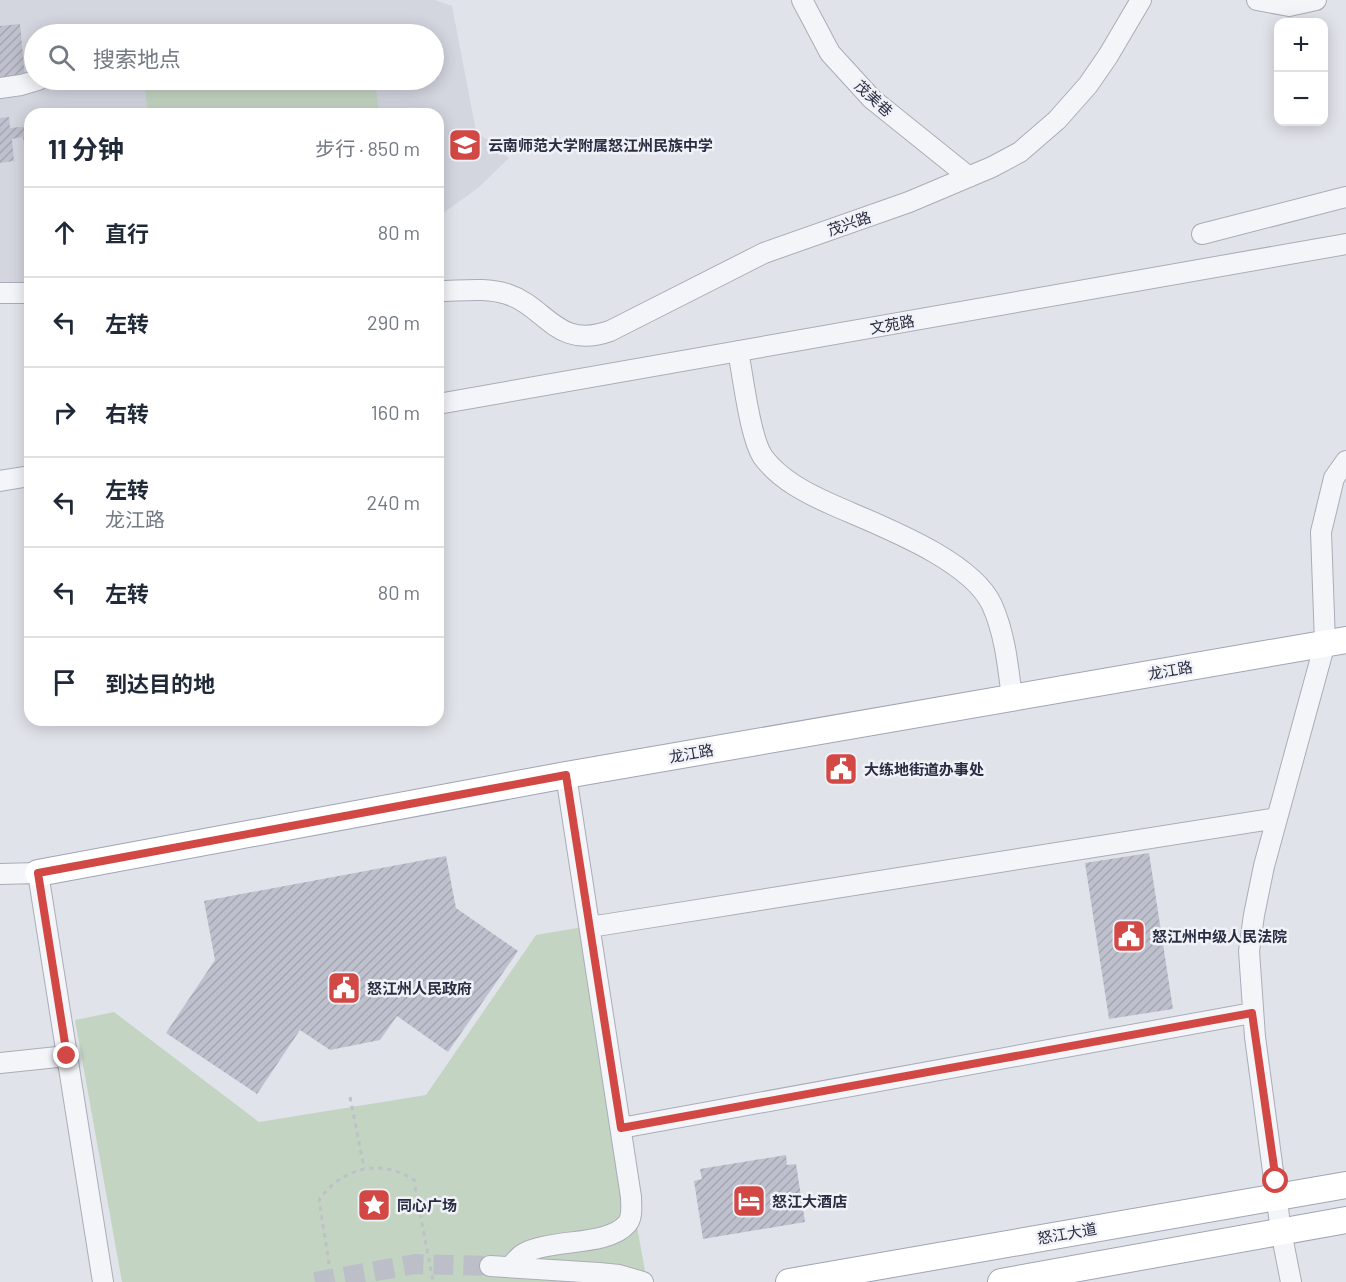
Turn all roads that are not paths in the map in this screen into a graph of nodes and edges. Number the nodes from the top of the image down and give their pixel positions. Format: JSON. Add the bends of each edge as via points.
{"nodes":[{"id":1,"x":802,"y":0,"type":"edge"},
{"id":2,"x":1141,"y":0,"type":"edge"},
{"id":3,"x":1257,"y":0,"type":"edge"},
{"id":4,"x":1316,"y":0,"type":"edge"},
{"id":5,"x":24,"y":84,"type":"edge"},
{"id":6,"x":0,"y":88,"type":"edge"},
{"id":7,"x":969,"y":177,"type":"junction"},
{"id":8,"x":1346,"y":197,"type":"edge"},
{"id":9,"x":1202,"y":234,"type":"dead end"},
{"id":10,"x":1346,"y":244,"type":"edge"},
{"id":11,"x":444,"y":291,"type":"edge"},
{"id":12,"x":0,"y":293,"type":"edge"},
{"id":13,"x":24,"y":293,"type":"edge"},
{"id":14,"x":738,"y":351,"type":"junction"},
{"id":15,"x":444,"y":403,"type":"edge"},
{"id":16,"x":1346,"y":461,"type":"edge"},
{"id":17,"x":24,"y":477,"type":"edge"},
{"id":18,"x":0,"y":481,"type":"edge"},
{"id":19,"x":1335,"y":642,"type":"edge"},
{"id":20,"x":1012,"y":698,"type":"junction"},
{"id":21,"x":566,"y":775,"type":"junction"},
{"id":22,"x":1277,"y":818,"type":"junction"},
{"id":23,"x":38,"y":873,"type":"junction"},
{"id":24,"x":0,"y":874,"type":"edge"},
{"id":25,"x":590,"y":927,"type":"junction"},
{"id":26,"x":1252,"y":1013,"type":"junction"},
{"id":27,"x":67,"y":1056,"type":"junction"},
{"id":28,"x":0,"y":1063,"type":"edge"},
{"id":29,"x":621,"y":1128,"type":"junction"},
{"id":30,"x":1346,"y":1185,"type":"edge"},
{"id":31,"x":1278,"y":1197,"type":"junction"},
{"id":32,"x":1346,"y":1220,"type":"edge"},
{"id":33,"x":1281,"y":1231,"type":"junction"},
{"id":34,"x":490,"y":1266,"type":"tunnel mouth"},
{"id":35,"x":510,"y":1267,"type":"junction"},
{"id":36,"x":103,"y":1282,"type":"edge"},
{"id":37,"x":643,"y":1282,"type":"edge"},
{"id":38,"x":789,"y":1282,"type":"edge"},
{"id":39,"x":1001,"y":1282,"type":"edge"},
{"id":40,"x":1291,"y":1282,"type":"edge"}],
"edges":[{"from":1,"to":7,"type":"street","name":"茂美巷","via":[[830,53],[872,99]]},
{"from":2,"to":7,"type":"street","name":"茂兴路","via":[[1088,85],[1057,120],[1020,152]]},
{"from":3,"to":4,"type":"street","via":[[1289,6]]},
{"from":5,"to":6,"type":"street"},
{"from":7,"to":11,"type":"street","name":"茂兴路","via":[[764,253],[598,335],[582,336],[557,327],[505,293]]},
{"from":8,"to":9,"type":"street"},
{"from":10,"to":14,"type":"street","name":"文苑路"},
{"from":12,"to":13,"type":"street"},
{"from":14,"to":15,"type":"street","name":"文苑路"},
{"from":14,"to":20,"type":"street","via":[[754,439],[762,456],[777,472],[811,495],[910,540],[977,582],[991,602],[1002,630]]},
{"from":16,"to":19,"type":"street","via":[[1334,478],[1322,532]]},
{"from":17,"to":18,"type":"street"},
{"from":19,"to":20,"type":"main road","name":"龙江路"},
{"from":19,"to":22,"type":"street"},
{"from":20,"to":21,"type":"main road","name":"龙江路"},
{"from":21,"to":23,"type":"main road","name":"龙江路"},
{"from":21,"to":25,"type":"street"},
{"from":22,"to":25,"type":"street"},
{"from":22,"to":26,"type":"street","via":[[1250,937]]},
{"from":23,"to":24,"type":"street"},
{"from":23,"to":27,"type":"street"},
{"from":25,"to":29,"type":"street"},
{"from":26,"to":29,"type":"street"},
{"from":26,"to":31,"type":"street"},
{"from":27,"to":28,"type":"street"},
{"from":27,"to":36,"type":"street"},
{"from":29,"to":35,"type":"street","via":[[631,1197],[628,1223],[606,1236],[530,1251]]},
{"from":30,"to":31,"type":"main road","name":"怒江大道"},
{"from":31,"to":33,"type":"street"},
{"from":31,"to":38,"type":"main road","name":"怒江大道"},
{"from":32,"to":33,"type":"main road"},
{"from":33,"to":39,"type":"main road"},
{"from":33,"to":40,"type":"street"},
{"from":34,"to":35,"type":"street"},
{"from":35,"to":37,"type":"street","via":[[609,1274]]}]}
